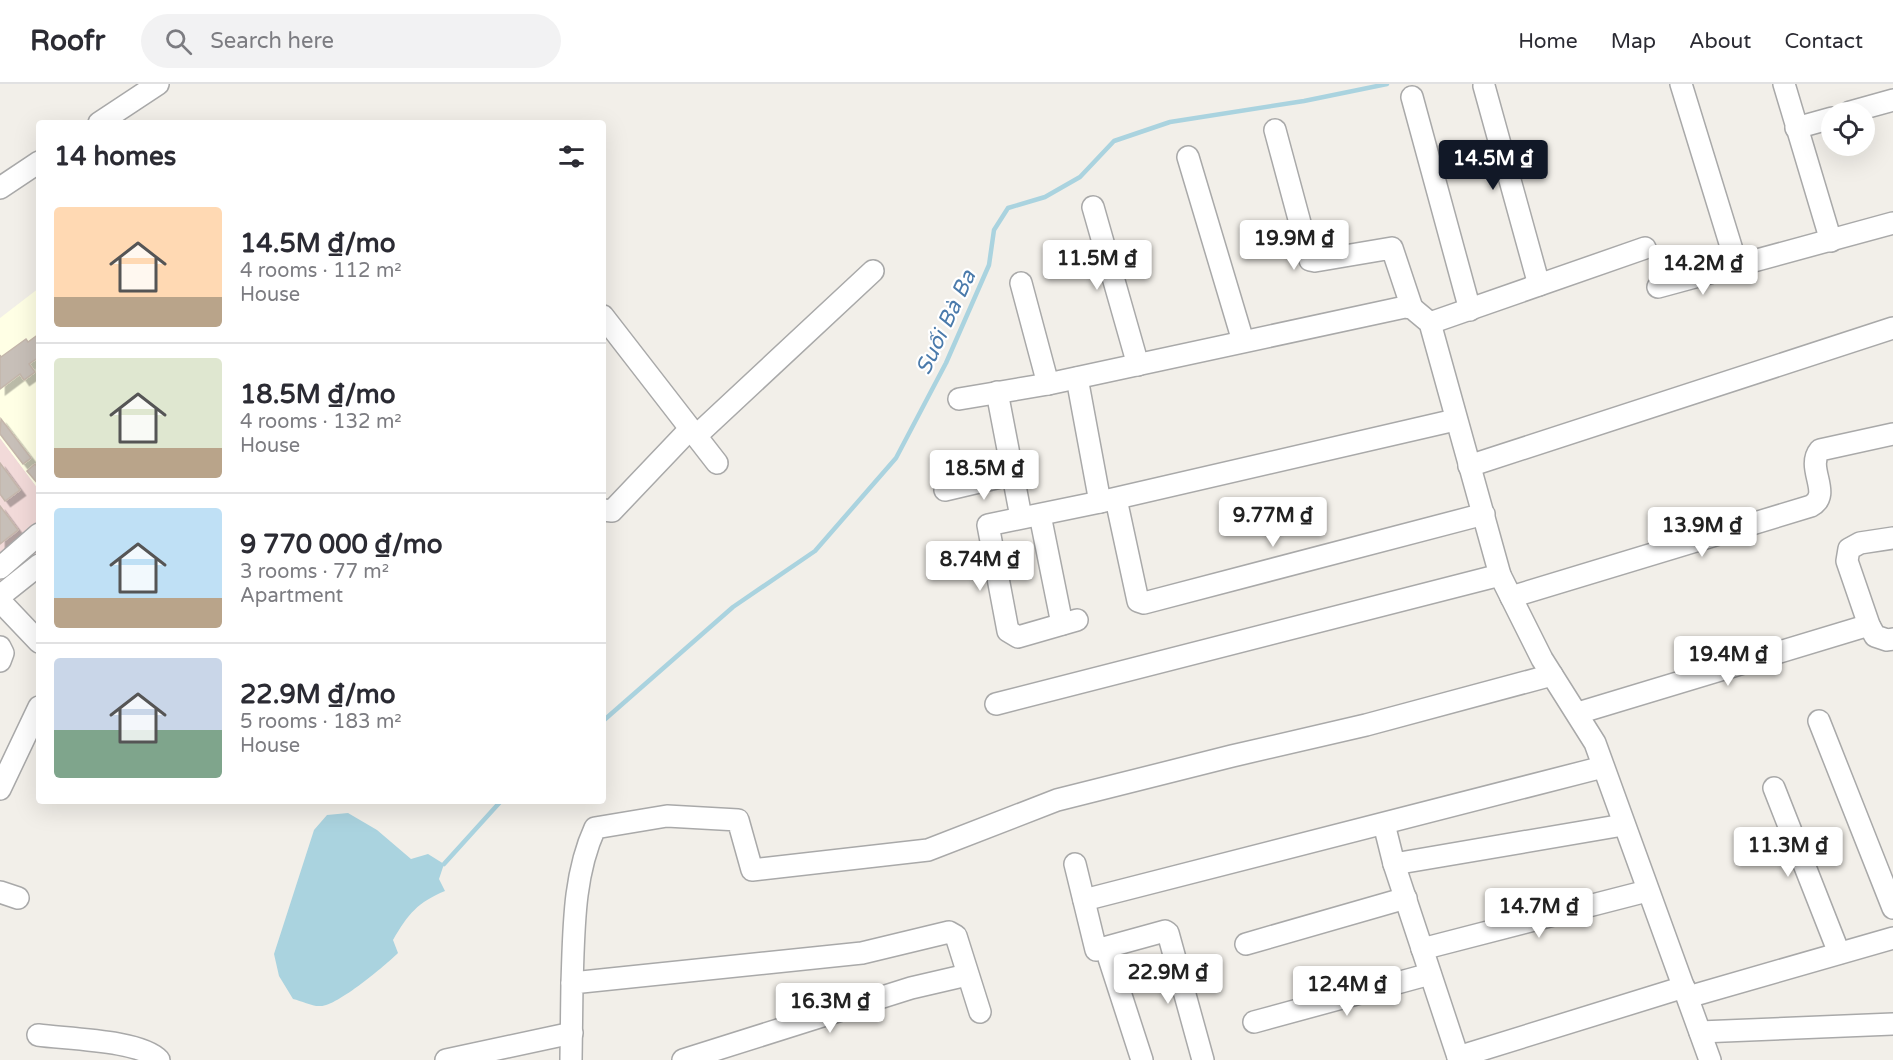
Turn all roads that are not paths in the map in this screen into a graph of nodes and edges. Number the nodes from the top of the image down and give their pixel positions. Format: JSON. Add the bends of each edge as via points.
{"nodes":[{"id":1,"x":158,"y":84,"type":"edge"},
{"id":2,"x":1681,"y":84,"type":"edge"},
{"id":3,"x":1784,"y":84,"type":"edge"},
{"id":4,"x":1484,"y":86,"type":"dead end"},
{"id":5,"x":1412,"y":97,"type":"dead end"},
{"id":6,"x":1893,"y":100,"type":"edge"},
{"id":7,"x":1875,"y":105,"type":"edge"},
{"id":8,"x":104,"y":120,"type":"edge"},
{"id":9,"x":1821,"y":121,"type":"edge"},
{"id":10,"x":1796,"y":128,"type":"junction"},
{"id":11,"x":1275,"y":130,"type":"dead end"},
{"id":12,"x":1188,"y":157,"type":"dead end"},
{"id":13,"x":36,"y":164,"type":"edge"},
{"id":14,"x":0,"y":188,"type":"edge"},
{"id":15,"x":1093,"y":207,"type":"dead end"},
{"id":16,"x":1893,"y":223,"type":"edge"},
{"id":17,"x":1832,"y":241,"type":"junction"},
{"id":18,"x":1645,"y":248,"type":"dead end"},
{"id":19,"x":1737,"y":266,"type":"junction"},
{"id":20,"x":873,"y":271,"type":"dead end"},
{"id":21,"x":1021,"y":283,"type":"dead end"},
{"id":22,"x":1539,"y":285,"type":"junction"},
{"id":23,"x":1658,"y":287,"type":"dead end"},
{"id":24,"x":1413,"y":308,"type":"junction"},
{"id":25,"x":1470,"y":309,"type":"junction"},
{"id":26,"x":606,"y":320,"type":"edge"},
{"id":27,"x":1430,"y":323,"type":"junction"},
{"id":28,"x":1893,"y":328,"type":"edge"},
{"id":29,"x":1244,"y":341,"type":"junction"},
{"id":30,"x":1138,"y":366,"type":"junction"},
{"id":31,"x":1077,"y":378,"type":"junction"},
{"id":32,"x":1048,"y":384,"type":"junction"},
{"id":33,"x":997,"y":392,"type":"junction"},
{"id":34,"x":959,"y":399,"type":"dead end"},
{"id":35,"x":1455,"y":420,"type":"junction"},
{"id":36,"x":693,"y":432,"type":"junction"},
{"id":37,"x":1893,"y":434,"type":"edge"},
{"id":38,"x":717,"y":463,"type":"dead end"},
{"id":39,"x":1469,"y":466,"type":"junction"},
{"id":40,"x":1013,"y":474,"type":"junction"},
{"id":41,"x":945,"y":490,"type":"dead end"},
{"id":42,"x":1108,"y":500,"type":"junction"},
{"id":43,"x":606,"y":510,"type":"edge"},
{"id":44,"x":1484,"y":514,"type":"junction"},
{"id":45,"x":1030,"y":516,"type":"junction"},
{"id":46,"x":36,"y":537,"type":"edge"},
{"id":47,"x":1893,"y":538,"type":"edge"},
{"id":48,"x":36,"y":567,"type":"edge"},
{"id":49,"x":0,"y":568,"type":"edge"},
{"id":50,"x":1500,"y":575,"type":"junction"},
{"id":51,"x":0,"y":596,"type":"edge"},
{"id":52,"x":1511,"y":597,"type":"junction"},
{"id":53,"x":0,"y":601,"type":"edge"},
{"id":54,"x":1869,"y":625,"type":"junction"},
{"id":55,"x":36,"y":639,"type":"edge"},
{"id":56,"x":1893,"y":639,"type":"edge"},
{"id":57,"x":0,"y":647,"type":"edge"},
{"id":58,"x":0,"y":661,"type":"edge"},
{"id":59,"x":1552,"y":675,"type":"junction"},
{"id":60,"x":996,"y":704,"type":"dead end"},
{"id":61,"x":1578,"y":713,"type":"junction"},
{"id":62,"x":36,"y":714,"type":"edge"},
{"id":63,"x":1819,"y":722,"type":"dead end"},
{"id":64,"x":1603,"y":766,"type":"junction"},
{"id":65,"x":1774,"y":788,"type":"dead end"},
{"id":66,"x":0,"y":789,"type":"edge"},
{"id":67,"x":1384,"y":824,"type":"junction"},
{"id":68,"x":1623,"y":825,"type":"junction"},
{"id":69,"x":1075,"y":864,"type":"dead end"},
{"id":70,"x":1394,"y":864,"type":"junction"},
{"id":71,"x":1647,"y":891,"type":"junction"},
{"id":72,"x":1406,"y":898,"type":"junction"},
{"id":73,"x":1084,"y":900,"type":"junction"},
{"id":74,"x":1893,"y":908,"type":"edge"},
{"id":75,"x":1893,"y":938,"type":"edge"},
{"id":76,"x":1246,"y":944,"type":"dead end"},
{"id":77,"x":1106,"y":949,"type":"junction"},
{"id":78,"x":1422,"y":950,"type":"junction"},
{"id":79,"x":1839,"y":953,"type":"junction"},
{"id":80,"x":1430,"y":974,"type":"junction"},
{"id":81,"x":967,"y":975,"type":"junction"},
{"id":82,"x":572,"y":983,"type":"junction"},
{"id":83,"x":1686,"y":992,"type":"junction"},
{"id":84,"x":981,"y":1012,"type":"dead end"},
{"id":85,"x":1254,"y":1022,"type":"dead end"},
{"id":86,"x":1893,"y":1024,"type":"edge"},
{"id":87,"x":1700,"y":1032,"type":"junction"},
{"id":88,"x":572,"y":1033,"type":"junction"},
{"id":89,"x":38,"y":1035,"type":"dead end"},
{"id":90,"x":1458,"y":1059,"type":"edge"},
{"id":91,"x":159,"y":1060,"type":"edge"},
{"id":92,"x":446,"y":1060,"type":"edge"},
{"id":93,"x":571,"y":1060,"type":"edge"},
{"id":94,"x":683,"y":1060,"type":"edge"},
{"id":95,"x":1142,"y":1060,"type":"edge"},
{"id":96,"x":1203,"y":1060,"type":"edge"},
{"id":97,"x":1710,"y":1060,"type":"edge"}],
"edges":[{"from":1,"to":8,"type":"street"},
{"from":2,"to":19,"type":"street"},
{"from":3,"to":10,"type":"street"},
{"from":4,"to":22,"type":"street"},
{"from":5,"to":25,"type":"street"},
{"from":6,"to":7,"type":"street"},
{"from":9,"to":10,"type":"street"},
{"from":10,"to":17,"type":"street"},
{"from":11,"to":24,"type":"street","via":[[1310,260],[1392,248]]},
{"from":12,"to":29,"type":"street"},
{"from":13,"to":14,"type":"street"},
{"from":15,"to":30,"type":"street"},
{"from":16,"to":17,"type":"street"},
{"from":17,"to":19,"type":"street"},
{"from":18,"to":22,"type":"street"},
{"from":19,"to":23,"type":"street"},
{"from":20,"to":36,"type":"street"},
{"from":21,"to":32,"type":"street"},
{"from":22,"to":25,"type":"street"},
{"from":24,"to":27,"type":"street"},
{"from":24,"to":29,"type":"street"},
{"from":25,"to":27,"type":"street"},
{"from":26,"to":36,"type":"street"},
{"from":27,"to":35,"type":"street"},
{"from":28,"to":39,"type":"street"},
{"from":29,"to":30,"type":"street"},
{"from":30,"to":31,"type":"street"},
{"from":31,"to":32,"type":"street"},
{"from":31,"to":42,"type":"street"},
{"from":32,"to":33,"type":"street"},
{"from":33,"to":34,"type":"street"},
{"from":33,"to":40,"type":"street"},
{"from":35,"to":39,"type":"street"},
{"from":35,"to":42,"type":"street"},
{"from":36,"to":38,"type":"street"},
{"from":36,"to":43,"type":"street","via":[[612,511]]},
{"from":37,"to":52,"type":"street","via":[[1820,450],[1814,456],[1814,467],[1821,495],[1811,506]]},
{"from":39,"to":44,"type":"street"},
{"from":40,"to":41,"type":"street"},
{"from":40,"to":45,"type":"street"},
{"from":42,"to":44,"type":"street","via":[[1138,601],[1144,603]]},
{"from":42,"to":45,"type":"street"},
{"from":44,"to":50,"type":"street"},
{"from":45,"to":45,"type":"street","via":[[991,523],[986,528],[1008,631],[1018,637],[1069,622]]},
{"from":46,"to":49,"type":"street"},
{"from":47,"to":54,"type":"street","via":[[1860,543],[1849,549],[1847,561]]},
{"from":48,"to":51,"type":"street"},
{"from":50,"to":52,"type":"street"},
{"from":50,"to":60,"type":"street"},
{"from":52,"to":59,"type":"street"},
{"from":53,"to":55,"type":"street"},
{"from":54,"to":56,"type":"street","via":[[1875,636]]},
{"from":54,"to":61,"type":"street"},
{"from":57,"to":58,"type":"street"},
{"from":59,"to":61,"type":"street"},
{"from":59,"to":82,"type":"street","via":[[1057,800],[928,850],[752,870],[738,820],[667,816],[595,828],[583,854],[575,912]]},
{"from":61,"to":64,"type":"street"},
{"from":62,"to":66,"type":"street"},
{"from":63,"to":74,"type":"street"},
{"from":64,"to":67,"type":"street"},
{"from":64,"to":68,"type":"street"},
{"from":65,"to":79,"type":"street"},
{"from":67,"to":70,"type":"street"},
{"from":67,"to":73,"type":"street"},
{"from":68,"to":70,"type":"street"},
{"from":68,"to":71,"type":"street"},
{"from":69,"to":73,"type":"street"},
{"from":70,"to":72,"type":"street"},
{"from":71,"to":78,"type":"street"},
{"from":71,"to":83,"type":"street"},
{"from":72,"to":76,"type":"street"},
{"from":72,"to":78,"type":"street"},
{"from":73,"to":77,"type":"street","via":[[1096,950]]},
{"from":75,"to":79,"type":"street"},
{"from":77,"to":95,"type":"street"},
{"from":77,"to":96,"type":"street","via":[[1168,933]]},
{"from":78,"to":80,"type":"street"},
{"from":79,"to":83,"type":"street"},
{"from":80,"to":85,"type":"street"},
{"from":80,"to":90,"type":"street"},
{"from":81,"to":82,"type":"street","via":[[956,936],[949,932],[862,953]]},
{"from":81,"to":84,"type":"street"},
{"from":81,"to":94,"type":"street","via":[[911,988]]},
{"from":82,"to":88,"type":"street"},
{"from":83,"to":87,"type":"street"},
{"from":83,"to":90,"type":"street"},
{"from":86,"to":87,"type":"street"},
{"from":87,"to":97,"type":"street"},
{"from":88,"to":92,"type":"street"},
{"from":88,"to":93,"type":"street"},
{"from":89,"to":91,"type":"street","via":[[123,1046],[146,1051]]}]}
